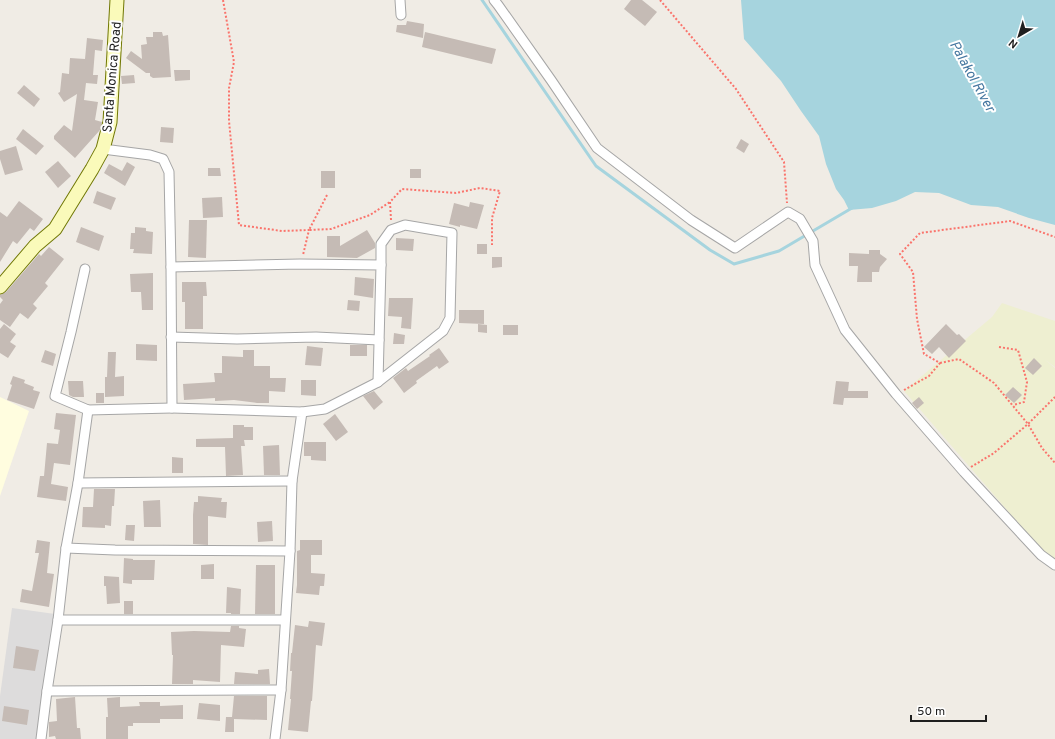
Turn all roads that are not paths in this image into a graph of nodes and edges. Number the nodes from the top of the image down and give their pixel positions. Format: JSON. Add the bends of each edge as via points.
{"nodes":[{"id":1,"x":117,"y":0,"type":"edge"},
{"id":2,"x":400,"y":0,"type":"edge"},
{"id":3,"x":494,"y":0,"type":"edge"},
{"id":4,"x":401,"y":15,"type":"dead end"},
{"id":5,"x":103,"y":149,"type":"junction"},
{"id":6,"x":381,"y":265,"type":"junction"},
{"id":7,"x":171,"y":267,"type":"junction"},
{"id":8,"x":85,"y":269,"type":"dead end"},
{"id":9,"x":0,"y":287,"type":"edge"},
{"id":10,"x":172,"y":337,"type":"junction"},
{"id":11,"x":379,"y":340,"type":"junction"},
{"id":12,"x":378,"y":382,"type":"junction"},
{"id":13,"x":172,"y":408,"type":"junction"},
{"id":14,"x":88,"y":410,"type":"junction"},
{"id":15,"x":302,"y":412,"type":"junction"},
{"id":16,"x":292,"y":481,"type":"junction"},
{"id":17,"x":78,"y":483,"type":"junction"},
{"id":18,"x":66,"y":548,"type":"junction"},
{"id":19,"x":290,"y":551,"type":"junction"},
{"id":20,"x":1055,"y":565,"type":"edge"},
{"id":21,"x":58,"y":620,"type":"junction"},
{"id":22,"x":285,"y":620,"type":"junction"},
{"id":23,"x":281,"y":690,"type":"junction"},
{"id":24,"x":47,"y":691,"type":"junction"},
{"id":25,"x":41,"y":739,"type":"edge"},
{"id":26,"x":275,"y":739,"type":"edge"}],
"edges":[{"from":1,"to":5,"type":"street","name":"Santa Monica Road","via":[[110,122]]},
{"from":2,"to":4,"type":"street"},
{"from":3,"to":20,"type":"street","via":[[597,148],[690,220],[735,248],[788,212],[800,219],[813,241],[814,265],[845,330],[896,394],[964,472],[1041,555]]},
{"from":5,"to":7,"type":"street","via":[[163,159],[169,172]]},
{"from":5,"to":9,"type":"street","name":"Santa Monica Road","via":[[55,229],[35,246]]},
{"from":6,"to":7,"type":"street"},
{"from":6,"to":11,"type":"street"},
{"from":6,"to":12,"type":"street","via":[[381,244],[391,230],[405,225],[452,233],[450,318],[443,331]]},
{"from":7,"to":10,"type":"street"},
{"from":8,"to":14,"type":"street","via":[[54,396]]},
{"from":10,"to":11,"type":"street","via":[[316,337]]},
{"from":10,"to":13,"type":"street"},
{"from":11,"to":12,"type":"street"},
{"from":12,"to":15,"type":"street","via":[[325,409]]},
{"from":13,"to":14,"type":"street"},
{"from":13,"to":15,"type":"street"},
{"from":14,"to":17,"type":"street"},
{"from":15,"to":16,"type":"street"},
{"from":16,"to":17,"type":"street"},
{"from":16,"to":19,"type":"street"},
{"from":17,"to":18,"type":"street"},
{"from":18,"to":19,"type":"street"},
{"from":18,"to":21,"type":"street"},
{"from":19,"to":22,"type":"street"},
{"from":21,"to":22,"type":"street"},
{"from":21,"to":24,"type":"street"},
{"from":22,"to":23,"type":"street"},
{"from":23,"to":24,"type":"street"},
{"from":23,"to":26,"type":"street"},
{"from":24,"to":25,"type":"street"}]}
